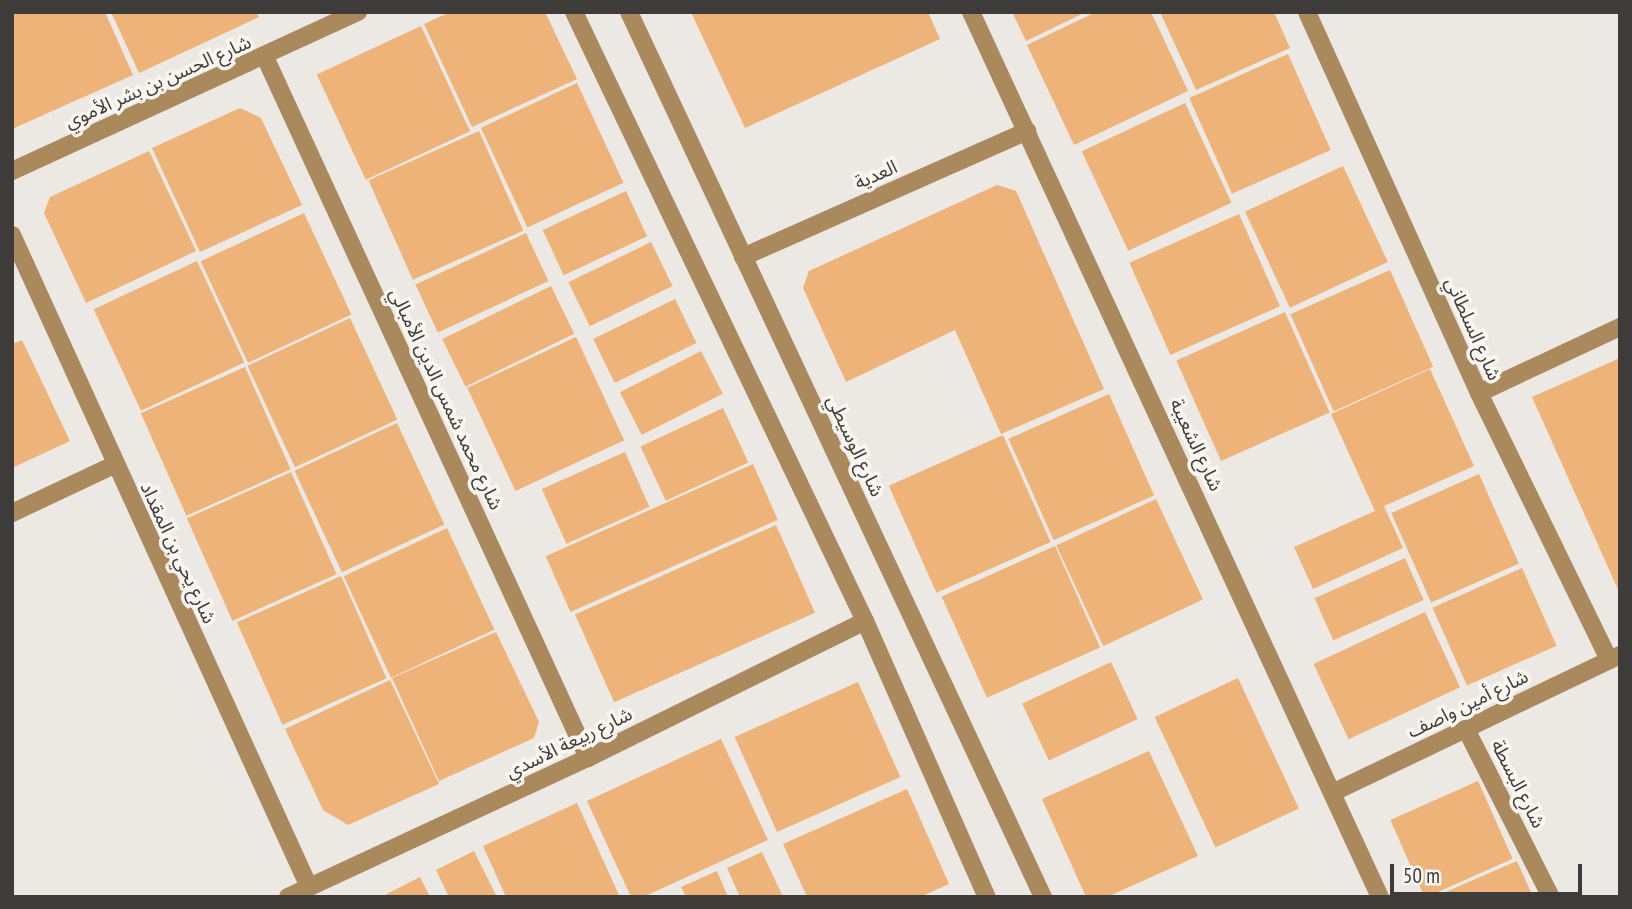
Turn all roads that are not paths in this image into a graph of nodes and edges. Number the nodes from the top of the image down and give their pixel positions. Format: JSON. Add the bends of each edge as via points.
{"nodes":[{"id":1,"x":358,"y":12,"type":"edge"},
{"id":2,"x":574,"y":12,"type":"edge"},
{"id":3,"x":629,"y":12,"type":"edge"},
{"id":4,"x":971,"y":12,"type":"edge"},
{"id":5,"x":1307,"y":12,"type":"edge"},
{"id":6,"x":265,"y":57,"type":"junction"},
{"id":7,"x":1027,"y":131,"type":"junction"},
{"id":8,"x":12,"y":171,"type":"edge"},
{"id":9,"x":12,"y":235,"type":"edge"},
{"id":10,"x":744,"y":257,"type":"junction"},
{"id":11,"x":1620,"y":327,"type":"edge"},
{"id":12,"x":1479,"y":393,"type":"junction"},
{"id":13,"x":114,"y":465,"type":"junction"},
{"id":14,"x":12,"y":513,"type":"edge"},
{"id":15,"x":865,"y":621,"type":"junction"},
{"id":16,"x":1614,"y":658,"type":"edge"},
{"id":17,"x":1466,"y":729,"type":"junction"},
{"id":18,"x":588,"y":758,"type":"junction"},
{"id":19,"x":1334,"y":792,"type":"junction"},
{"id":20,"x":309,"y":887,"type":"junction"},
{"id":21,"x":288,"y":897,"type":"edge"},
{"id":22,"x":987,"y":897,"type":"edge"},
{"id":23,"x":1043,"y":897,"type":"edge"},
{"id":24,"x":1380,"y":897,"type":"edge"},
{"id":25,"x":1551,"y":897,"type":"edge"}],
"edges":[{"from":1,"to":6,"type":"street","name":"شارع الحسن بن بشر الأموي"},
{"from":2,"to":15,"type":"street"},
{"from":3,"to":10,"type":"street","name":"شارع الوسيطي"},
{"from":4,"to":7,"type":"street","name":"شارع الشعيبة"},
{"from":5,"to":12,"type":"street","name":"شارع السلطاني"},
{"from":6,"to":8,"type":"street","name":"شارع الحسن بن بشر الأموي"},
{"from":6,"to":18,"type":"street","name":"شارع محمد شمس الدين الأمبالي"},
{"from":7,"to":10,"type":"street","name":"العدية"},
{"from":7,"to":19,"type":"street","name":"شارع الشعيبة"},
{"from":9,"to":13,"type":"street","name":"شارع يحي بن المقداد"},
{"from":10,"to":23,"type":"street","name":"شارع الوسيطي"},
{"from":11,"to":12,"type":"street"},
{"from":12,"to":16,"type":"street","name":"شارع السلطاني"},
{"from":13,"to":14,"type":"street"},
{"from":13,"to":20,"type":"street","name":"شارع يحي بن المقداد"},
{"from":15,"to":18,"type":"street","name":"شارع ربيعة الأسدي"},
{"from":15,"to":22,"type":"street"},
{"from":16,"to":17,"type":"street","name":"شارع أمين واصف"},
{"from":17,"to":19,"type":"street","name":"شارع أمين واصف"},
{"from":17,"to":25,"type":"street","name":"شارع البسطة"},
{"from":18,"to":20,"type":"street","name":"شارع ربيعة الأسدي"},
{"from":19,"to":24,"type":"street","name":"شارع الشعيبة"},
{"from":20,"to":21,"type":"street","name":"شارع ربيعة الأسدي"}]}
